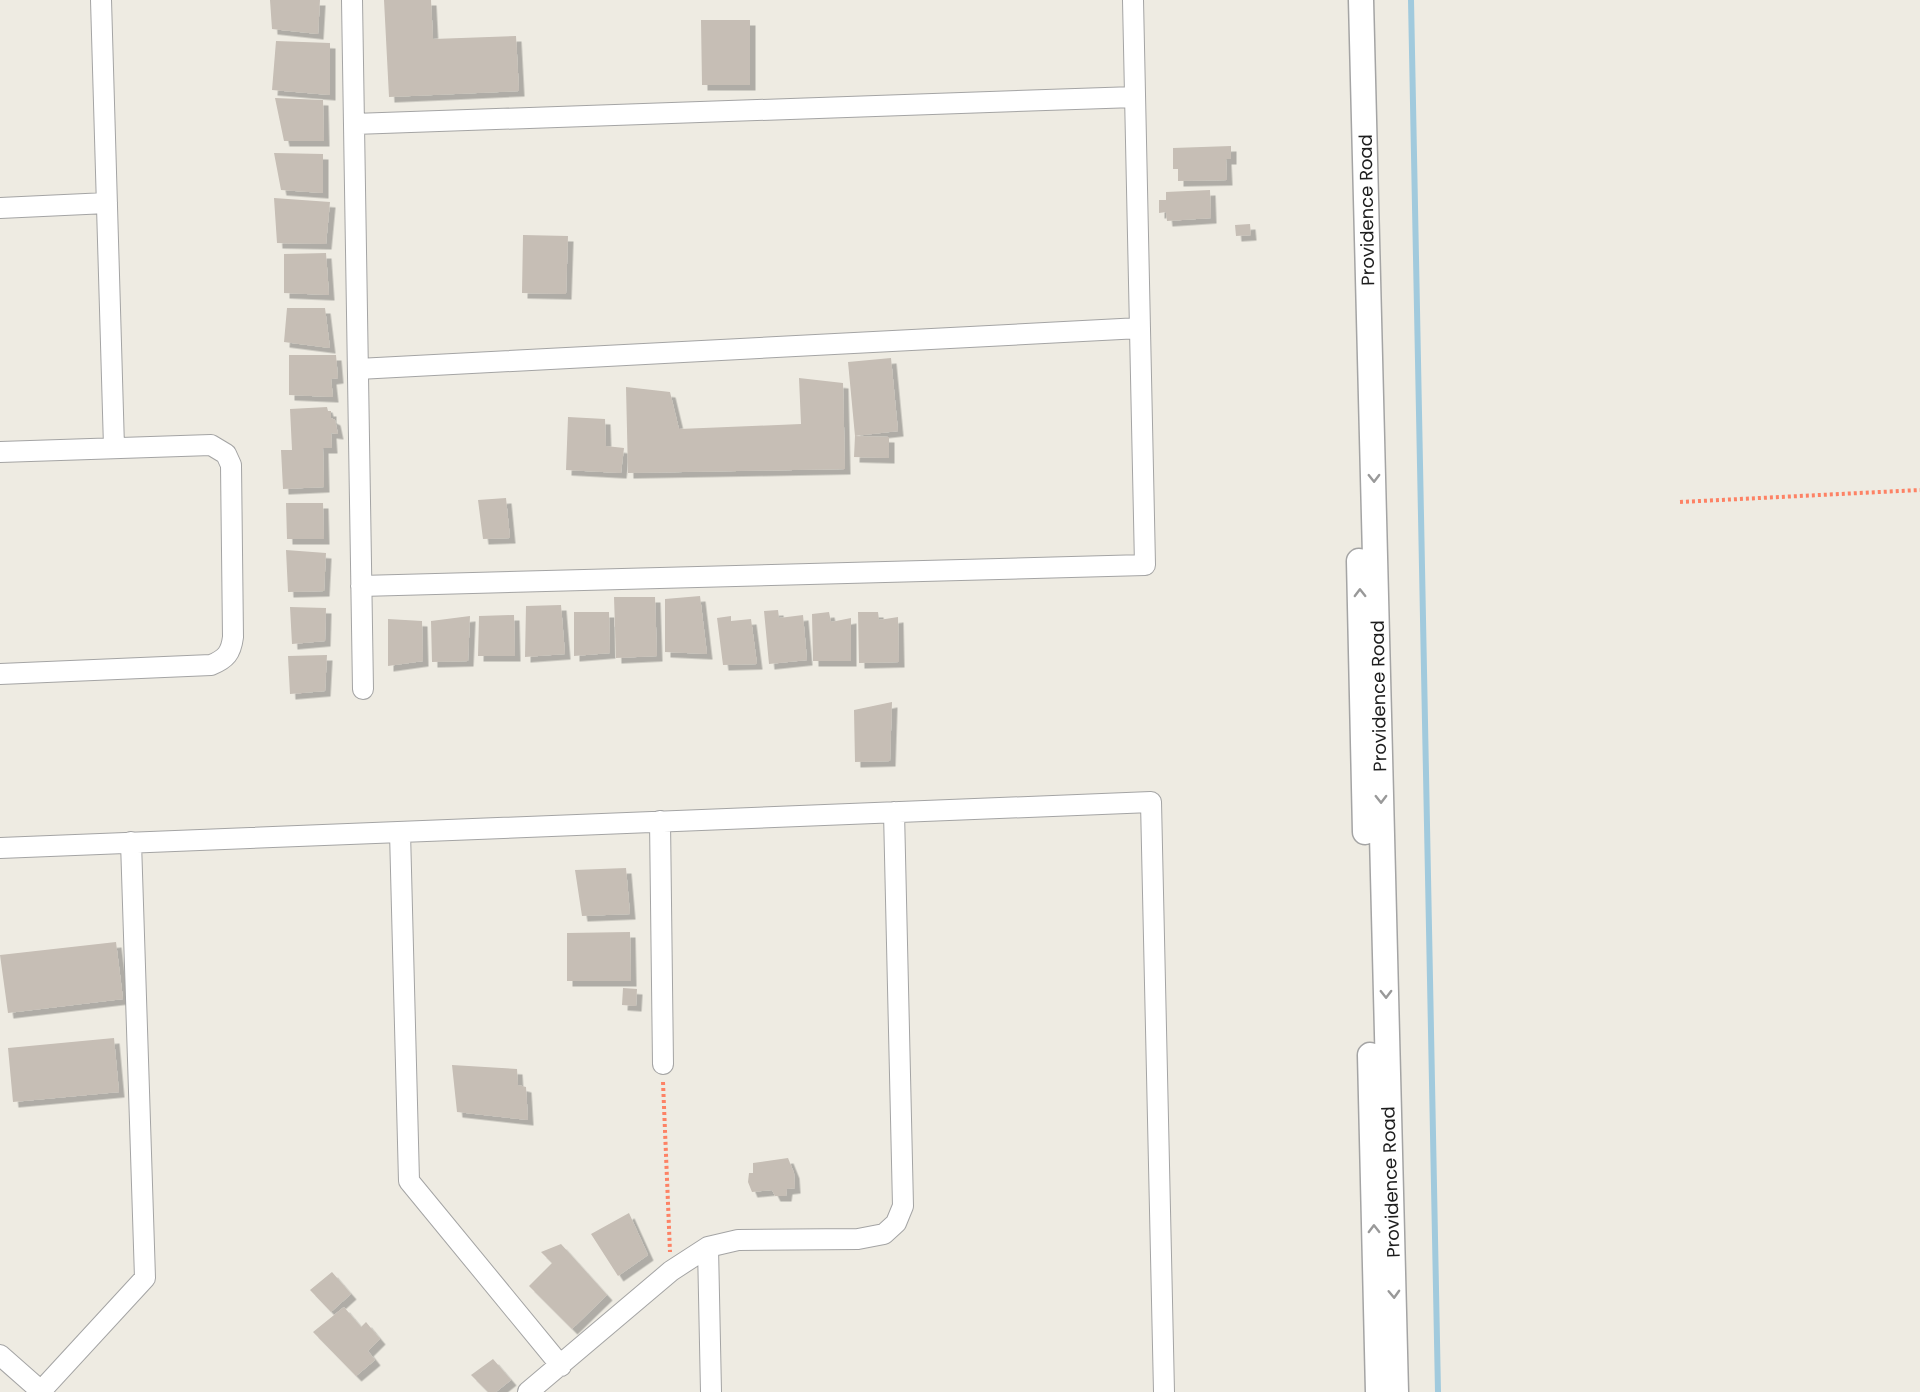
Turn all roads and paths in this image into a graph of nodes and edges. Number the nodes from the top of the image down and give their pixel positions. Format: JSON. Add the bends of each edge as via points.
{"nodes":[{"id":1,"x":101,"y":0,"type":"edge"},
{"id":2,"x":352,"y":0,"type":"edge"},
{"id":3,"x":1133,"y":0,"type":"edge"},
{"id":4,"x":1346,"y":0,"type":"edge"},
{"id":5,"x":1361,"y":0,"type":"edge"},
{"id":6,"x":1135,"y":97,"type":"junction"},
{"id":7,"x":354,"y":124,"type":"junction"},
{"id":8,"x":107,"y":203,"type":"junction"},
{"id":9,"x":0,"y":208,"type":"edge"},
{"id":10,"x":1140,"y":328,"type":"junction"},
{"id":11,"x":358,"y":369,"type":"junction"},
{"id":12,"x":114,"y":447,"type":"junction"},
{"id":13,"x":0,"y":452,"type":"edge"},
{"id":14,"x":1920,"y":490,"type":"edge"},
{"id":15,"x":1680,"y":502,"type":"dead end"},
{"id":16,"x":362,"y":586,"type":"junction"},
{"id":17,"x":0,"y":674,"type":"edge"},
{"id":18,"x":363,"y":689,"type":"dead end"},
{"id":19,"x":894,"y":812,"type":"junction"},
{"id":20,"x":660,"y":821,"type":"junction"},
{"id":21,"x":400,"y":832,"type":"junction"},
{"id":22,"x":130,"y":842,"type":"junction"},
{"id":23,"x":0,"y":848,"type":"edge"},
{"id":24,"x":663,"y":1064,"type":"joint"},
{"id":25,"x":708,"y":1247,"type":"junction"},
{"id":26,"x":671,"y":1271,"type":"junction"},
{"id":27,"x":0,"y":1355,"type":"edge"},
{"id":28,"x":561,"y":1366,"type":"junction"},
{"id":29,"x":42,"y":1392,"type":"edge"},
{"id":30,"x":528,"y":1392,"type":"edge"},
{"id":31,"x":711,"y":1392,"type":"edge"},
{"id":32,"x":1164,"y":1392,"type":"edge"},
{"id":33,"x":1378,"y":1392,"type":"edge"},
{"id":34,"x":1396,"y":1392,"type":"edge"}],
"edges":[{"from":1,"to":8,"type":"street"},
{"from":2,"to":7,"type":"street"},
{"from":3,"to":6,"type":"street"},
{"from":33,"to":4,"type":"street","name":"Providence Road","one_way":true},
{"from":5,"to":34,"type":"street","name":"Providence Road","one_way":true},
{"from":6,"to":7,"type":"street"},
{"from":6,"to":10,"type":"street"},
{"from":7,"to":11,"type":"street"},
{"from":8,"to":9,"type":"street"},
{"from":8,"to":12,"type":"street"},
{"from":10,"to":11,"type":"street"},
{"from":10,"to":16,"type":"street","via":[[1145,565]]},
{"from":11,"to":16,"type":"street"},
{"from":12,"to":13,"type":"street"},
{"from":12,"to":17,"type":"street","via":[[211,445],[226,454],[231,465],[232,650],[211,665]]},
{"from":14,"to":15,"type":"path"},
{"from":16,"to":18,"type":"street"},
{"from":19,"to":20,"type":"street"},
{"from":19,"to":25,"type":"street","via":[[903,1206],[896,1223],[884,1234],[858,1239],[738,1240]]},
{"from":19,"to":32,"type":"street","via":[[1151,802]]},
{"from":20,"to":21,"type":"street"},
{"from":20,"to":24,"type":"street"},
{"from":21,"to":22,"type":"street"},
{"from":21,"to":28,"type":"street","via":[[409,1181]]},
{"from":22,"to":23,"type":"street"},
{"from":22,"to":29,"type":"street","via":[[145,1278]]},
{"from":24,"to":26,"type":"path"},
{"from":25,"to":26,"type":"street"},
{"from":25,"to":31,"type":"street"},
{"from":26,"to":28,"type":"street"},
{"from":27,"to":29,"type":"street"},
{"from":28,"to":30,"type":"street"}]}
